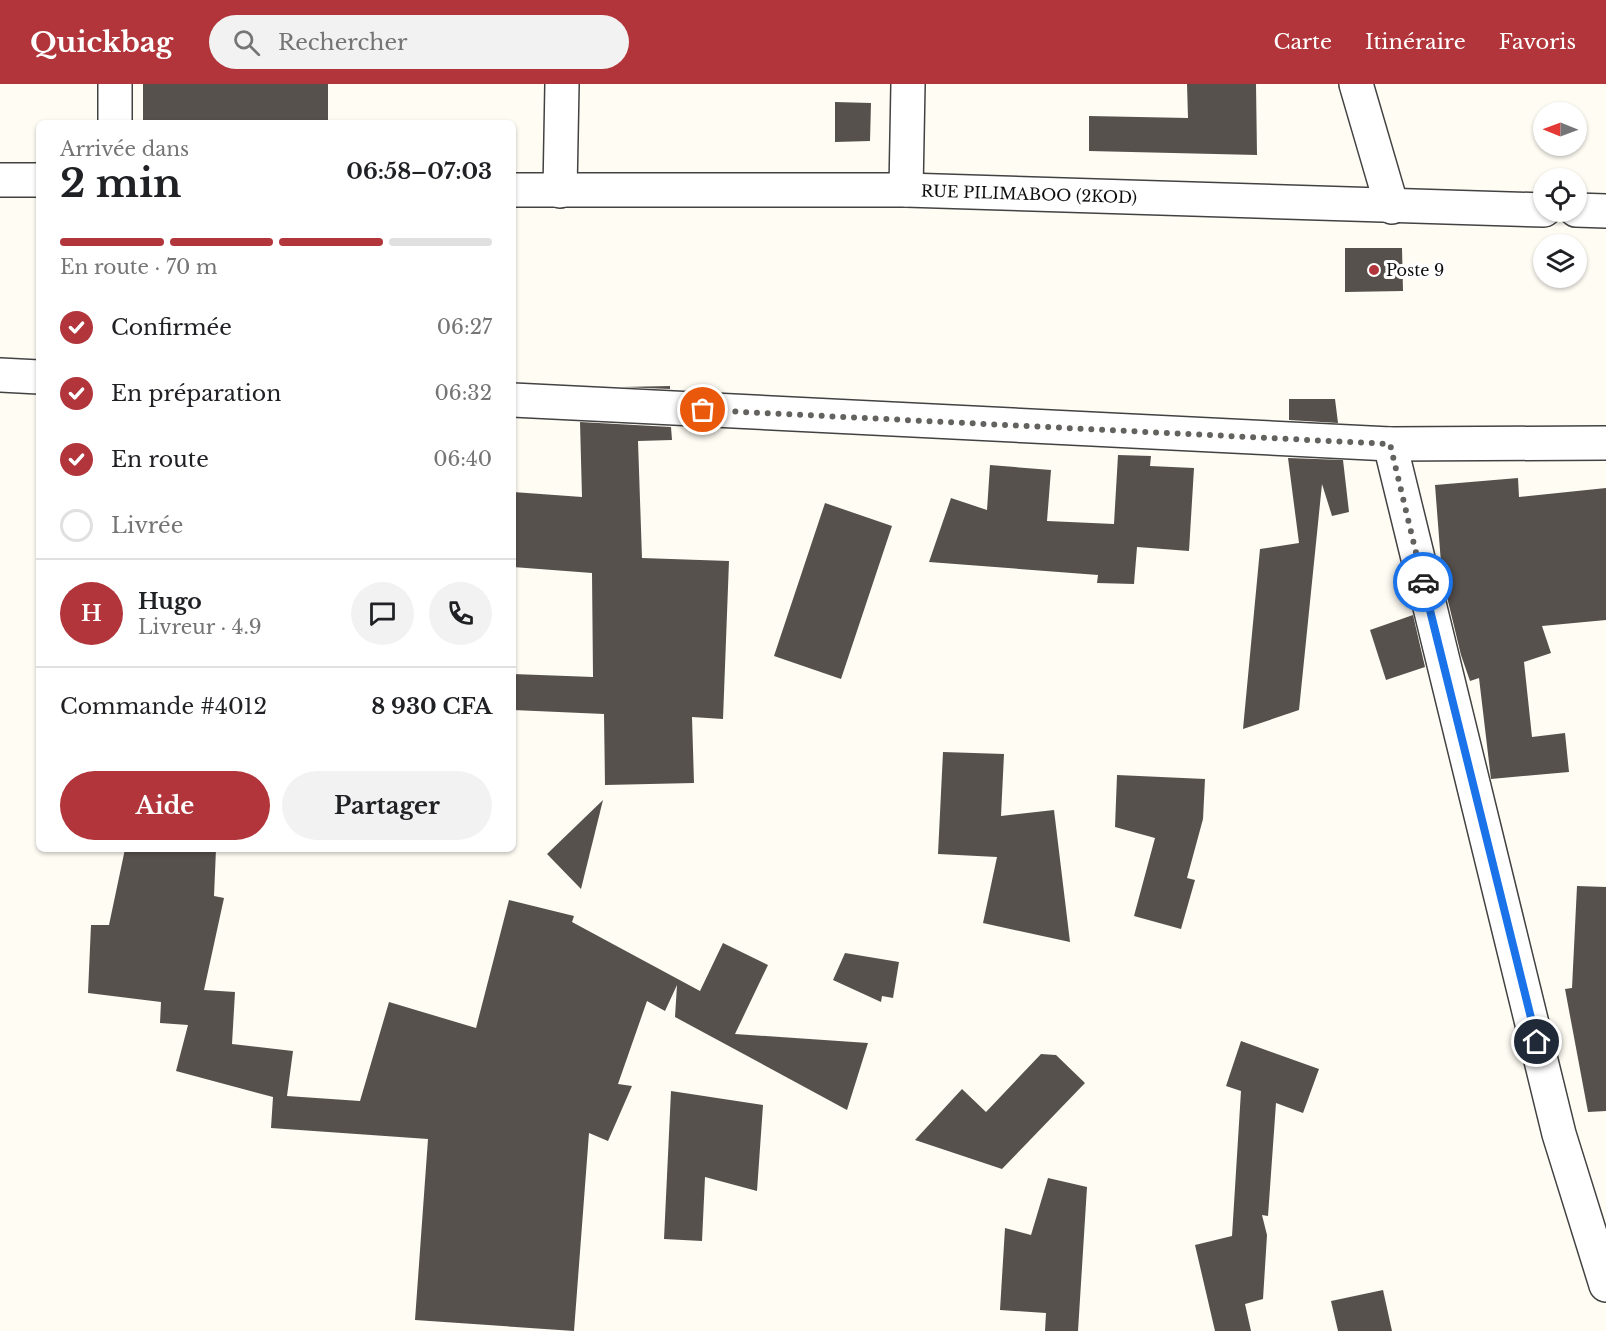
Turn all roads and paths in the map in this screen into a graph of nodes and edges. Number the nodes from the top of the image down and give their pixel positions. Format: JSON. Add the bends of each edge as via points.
{"nodes":[{"id":1,"x":115,"y":84,"type":"edge"},
{"id":2,"x":562,"y":84,"type":"edge"},
{"id":3,"x":908,"y":84,"type":"edge"},
{"id":4,"x":1356,"y":84,"type":"edge"},
{"id":5,"x":115,"y":120,"type":"edge"},
{"id":6,"x":0,"y":180,"type":"edge"},
{"id":7,"x":36,"y":180,"type":"edge"},
{"id":8,"x":516,"y":190,"type":"edge"},
{"id":9,"x":906,"y":190,"type":"junction"},
{"id":10,"x":560,"y":191,"type":"junction"},
{"id":11,"x":1392,"y":207,"type":"junction"},
{"id":12,"x":1533,"y":210,"type":"edge"},
{"id":13,"x":1587,"y":210,"type":"edge"},
{"id":14,"x":1606,"y":211,"type":"edge"},
{"id":15,"x":0,"y":375,"type":"edge"},
{"id":16,"x":36,"y":377,"type":"edge"},
{"id":17,"x":516,"y":400,"type":"edge"},
{"id":18,"x":1390,"y":444,"type":"junction"},
{"id":19,"x":1606,"y":444,"type":"edge"},
{"id":20,"x":1606,"y":1286,"type":"edge"}],
"edges":[{"from":1,"to":5,"type":"street"},
{"from":2,"to":10,"type":"street"},
{"from":3,"to":9,"type":"street"},
{"from":4,"to":11,"type":"street"},
{"from":6,"to":7,"type":"street"},
{"from":8,"to":10,"type":"street","name":"RUE PILIMABOO (2KOD)"},
{"from":9,"to":10,"type":"street","name":"RUE PILIMABOO (2KOD)"},
{"from":9,"to":11,"type":"street","name":"RUE PILIMABOO (2KOD)"},
{"from":11,"to":12,"type":"street","name":"RUE PILIMABOO (2KOD)"},
{"from":13,"to":14,"type":"street"},
{"from":15,"to":16,"type":"street"},
{"from":17,"to":18,"type":"street"},
{"from":18,"to":19,"type":"street"},
{"from":18,"to":20,"type":"street","via":[[1559,1134]]}]}
